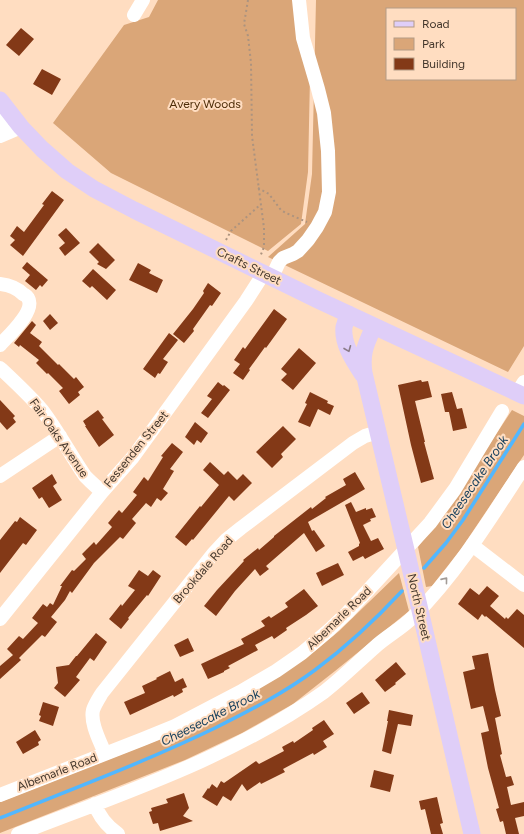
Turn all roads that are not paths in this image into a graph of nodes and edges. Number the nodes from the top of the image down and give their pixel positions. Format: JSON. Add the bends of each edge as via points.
{"nodes":[{"id":1,"x":299,"y":0,"type":"edge"},
{"id":2,"x":0,"y":100,"type":"edge"},
{"id":3,"x":5,"y":118,"type":"edge"},
{"id":4,"x":21,"y":127,"type":"junction"},
{"id":5,"x":0,"y":136,"type":"edge"},
{"id":6,"x":263,"y":273,"type":"junction"},
{"id":7,"x":0,"y":284,"type":"edge"},
{"id":8,"x":349,"y":314,"type":"junction"},
{"id":9,"x":374,"y":326,"type":"junction"},
{"id":10,"x":0,"y":345,"type":"edge"},
{"id":11,"x":0,"y":368,"type":"edge"},
{"id":12,"x":366,"y":380,"type":"junction"},
{"id":13,"x":522,"y":390,"type":"edge"},
{"id":14,"x":502,"y":411,"type":"dead end"},
{"id":15,"x":378,"y":432,"type":"junction"},
{"id":16,"x":60,"y":436,"type":"junction"},
{"id":17,"x":524,"y":467,"type":"edge"},
{"id":18,"x":0,"y":476,"type":"edge"},
{"id":19,"x":102,"y":492,"type":"junction"},
{"id":20,"x":472,"y":545,"type":"junction"},
{"id":21,"x":406,"y":550,"type":"junction"},
{"id":22,"x":524,"y":585,"type":"edge"},
{"id":23,"x":420,"y":610,"type":"junction"},
{"id":24,"x":0,"y":619,"type":"edge"},
{"id":25,"x":105,"y":754,"type":"junction"},
{"id":26,"x":0,"y":795,"type":"edge"},
{"id":27,"x":95,"y":804,"type":"junction"},
{"id":28,"x":18,"y":834,"type":"edge"},
{"id":29,"x":118,"y":834,"type":"edge"},
{"id":30,"x":472,"y":834,"type":"edge"}],
"edges":[{"from":1,"to":6,"type":"street","name":"Fessenden Street","via":[[303,38],[326,127],[328,200],[325,212],[308,240],[298,251],[283,258]]},
{"from":2,"to":3,"type":"main road","name":"Crafts Street"},
{"from":3,"to":4,"type":"main road","name":"Crafts Street"},
{"from":4,"to":5,"type":"street"},
{"from":4,"to":6,"type":"main road","name":"Crafts Street","via":[[58,164],[85,183]]},
{"from":6,"to":8,"type":"main road","name":"Crafts Street"},
{"from":6,"to":19,"type":"street","name":"Fessenden Street","via":[[246,301],[156,425]]},
{"from":7,"to":10,"type":"street","via":[[21,292],[28,298],[30,306],[25,317]]},
{"from":8,"to":9,"type":"main road","name":"Crafts Street"},
{"from":8,"to":12,"type":"main road","name":"North Street","one_way":true,"via":[[344,327],[347,347]]},
{"from":9,"to":12,"type":"main road","name":"North Street","via":[[363,356]]},
{"from":9,"to":13,"type":"main road","name":"Crafts Street"},
{"from":11,"to":16,"type":"street","name":"Fair Oaks Avenue","via":[[28,394]]},
{"from":12,"to":15,"type":"main road","name":"North Street"},
{"from":14,"to":21,"type":"street","name":"Albemarle Road","via":[[443,506]]},
{"from":15,"to":21,"type":"main road","name":"North Street"},
{"from":15,"to":25,"type":"street","name":"Brookdale Road","via":[[353,443],[237,531],[213,554],[97,701],[93,709],[93,718]]},
{"from":16,"to":18,"type":"street"},
{"from":16,"to":19,"type":"street","name":"Fair Oaks Avenue","via":[[85,476]]},
{"from":17,"to":20,"type":"street"},
{"from":19,"to":24,"type":"street","name":"Fessenden Street"},
{"from":20,"to":22,"type":"street"},
{"from":23,"to":20,"type":"street","one_way":true},
{"from":21,"to":23,"type":"main road","name":"North Street"},
{"from":21,"to":25,"type":"street","name":"Albemarle Road","via":[[338,622],[276,671],[186,720]]},
{"from":23,"to":27,"type":"street","via":[[332,685],[280,720],[191,766]]},
{"from":23,"to":30,"type":"main road","name":"North Street"},
{"from":25,"to":26,"type":"street","name":"Albemarle Road"},
{"from":27,"to":28,"type":"street"},
{"from":27,"to":29,"type":"street","via":[[100,816]]}]}
